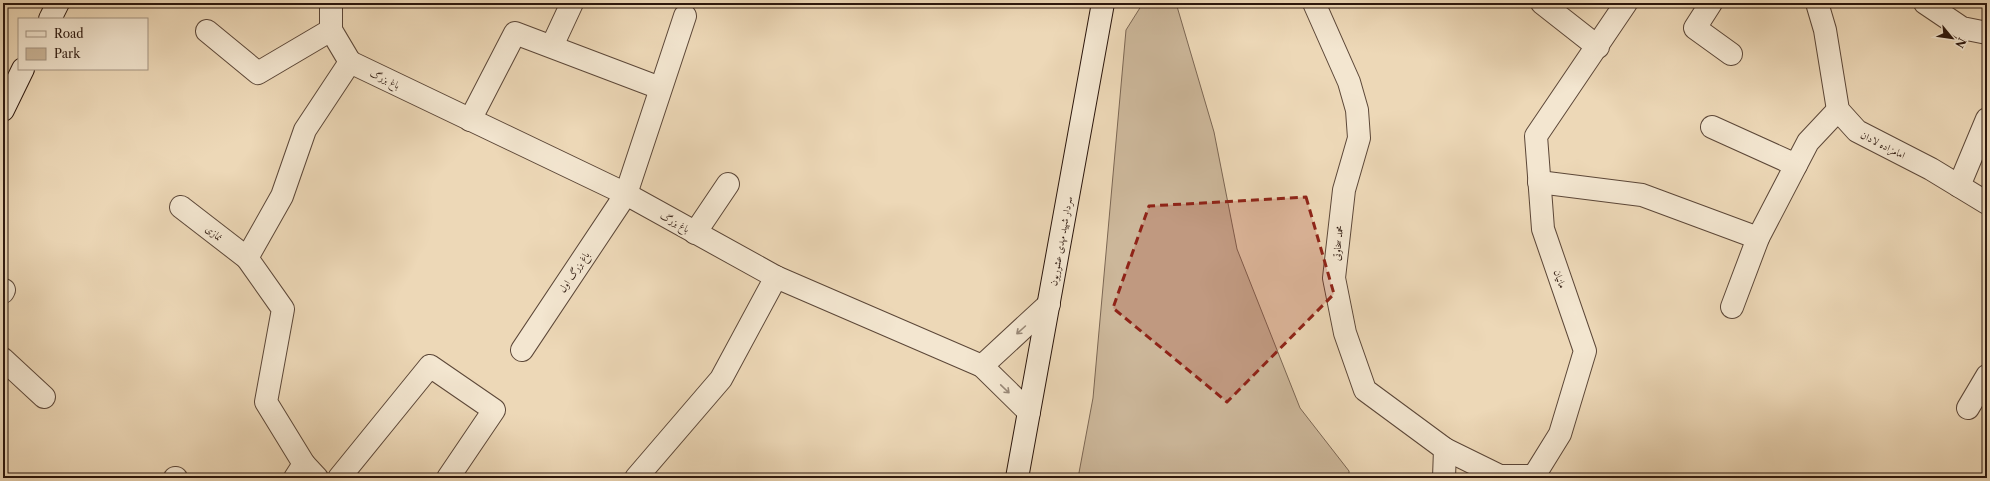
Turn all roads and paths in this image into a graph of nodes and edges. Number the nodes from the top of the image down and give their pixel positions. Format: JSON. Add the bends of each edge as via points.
{"nodes":[{"id":1,"x":58,"y":3,"type":"edge"},
{"id":2,"x":331,"y":3,"type":"edge"},
{"id":3,"x":572,"y":3,"type":"edge"},
{"id":4,"x":1103,"y":3,"type":"edge"},
{"id":5,"x":1314,"y":3,"type":"edge"},
{"id":6,"x":1542,"y":3,"type":"edge"},
{"id":7,"x":1626,"y":3,"type":"edge"},
{"id":8,"x":1711,"y":3,"type":"edge"},
{"id":9,"x":1817,"y":3,"type":"edge"},
{"id":10,"x":1925,"y":3,"type":"edge"},
{"id":11,"x":685,"y":16,"type":"dead end"},
{"id":12,"x":50,"y":18,"type":"edge"},
{"id":13,"x":331,"y":30,"type":"junction"},
{"id":14,"x":207,"y":31,"type":"dead end"},
{"id":15,"x":1987,"y":34,"type":"edge"},
{"id":16,"x":552,"y":46,"type":"junction"},
{"id":17,"x":1598,"y":47,"type":"junction"},
{"id":18,"x":1731,"y":54,"type":"dead end"},
{"id":19,"x":350,"y":62,"type":"junction"},
{"id":20,"x":23,"y":70,"type":"edge"},
{"id":21,"x":660,"y":88,"type":"junction"},
{"id":22,"x":3,"y":110,"type":"edge"},
{"id":23,"x":1838,"y":110,"type":"junction"},
{"id":24,"x":1987,"y":119,"type":"edge"},
{"id":25,"x":470,"y":120,"type":"junction"},
{"id":26,"x":1712,"y":126,"type":"dead end"},
{"id":27,"x":1796,"y":165,"type":"junction"},
{"id":28,"x":1539,"y":182,"type":"junction"},
{"id":29,"x":728,"y":184,"type":"dead end"},
{"id":30,"x":1959,"y":186,"type":"junction"},
{"id":31,"x":626,"y":194,"type":"junction"},
{"id":32,"x":1987,"y":203,"type":"edge"},
{"id":33,"x":181,"y":207,"type":"dead end"},
{"id":34,"x":695,"y":233,"type":"junction"},
{"id":35,"x":1758,"y":238,"type":"junction"},
{"id":36,"x":247,"y":258,"type":"junction"},
{"id":37,"x":776,"y":277,"type":"junction"},
{"id":38,"x":1049,"y":304,"type":"junction"},
{"id":39,"x":1732,"y":307,"type":"dead end"},
{"id":40,"x":522,"y":350,"type":"dead end"},
{"id":41,"x":3,"y":359,"type":"edge"},
{"id":42,"x":982,"y":366,"type":"junction"},
{"id":43,"x":1987,"y":376,"type":"edge"},
{"id":44,"x":44,"y":397,"type":"dead end"},
{"id":45,"x":1968,"y":408,"type":"dead end"},
{"id":46,"x":1029,"y":412,"type":"junction"},
{"id":47,"x":1445,"y":449,"type":"junction"},
{"id":48,"x":305,"y":473,"type":"edge"},
{"id":49,"x":339,"y":478,"type":"edge"},
{"id":50,"x":448,"y":478,"type":"edge"},
{"id":51,"x":636,"y":478,"type":"edge"},
{"id":52,"x":1017,"y":478,"type":"edge"},
{"id":53,"x":1444,"y":478,"type":"edge"}],
"edges":[{"from":1,"to":12,"type":"street"},
{"from":2,"to":13,"type":"street"},
{"from":3,"to":16,"type":"street"},
{"from":4,"to":38,"type":"street","name":"سردار شهید مهدی عشوریون"},
{"from":5,"to":47,"type":"street","name":"محمد سخاوتی","via":[[1349,82],[1357,110],[1359,138],[1344,190],[1334,278],[1345,333],[1365,390]]},
{"from":6,"to":17,"type":"street"},
{"from":7,"to":17,"type":"street","name":"مانیان"},
{"from":8,"to":18,"type":"street","via":[[1695,28]]},
{"from":9,"to":23,"type":"street","via":[[1825,30]]},
{"from":10,"to":15,"type":"street","via":[[1962,28]]},
{"from":11,"to":21,"type":"street","name":"باغ بزرگ اول"},
{"from":13,"to":14,"type":"street","via":[[258,72]]},
{"from":13,"to":19,"type":"street"},
{"from":16,"to":21,"type":"street"},
{"from":16,"to":25,"type":"street","via":[[516,33]]},
{"from":17,"to":28,"type":"street","name":"مانیان","via":[[1536,136]]},
{"from":19,"to":25,"type":"street","name":"باغ بزرگ"},
{"from":19,"to":36,"type":"street","via":[[305,130],[282,196]]},
{"from":20,"to":22,"type":"street"},
{"from":21,"to":31,"type":"street","name":"باغ بزرگ اول"},
{"from":23,"to":27,"type":"street","via":[[1808,142]]},
{"from":23,"to":30,"type":"street","name":"امامزاده لادان","via":[[1857,131]]},
{"from":24,"to":30,"type":"street"},
{"from":25,"to":31,"type":"street","name":"باغ بزرگ"},
{"from":26,"to":27,"type":"street"},
{"from":27,"to":35,"type":"street"},
{"from":28,"to":35,"type":"street","via":[[1642,195]]},
{"from":28,"to":47,"type":"street","name":"مانیان","via":[[1543,229],[1585,351],[1560,434],[1534,476],[1500,476]]},
{"from":29,"to":34,"type":"street"},
{"from":30,"to":32,"type":"street","name":"امامزاده لادان"},
{"from":31,"to":34,"type":"street","name":"باغ بزرگ"},
{"from":31,"to":40,"type":"street","name":"باغ بزرگ اول"},
{"from":33,"to":36,"type":"street","name":"نمازی"},
{"from":34,"to":37,"type":"street","name":"باغ بزرگ"},
{"from":35,"to":39,"type":"street"},
{"from":36,"to":48,"type":"street","name":"نمازی","via":[[283,309],[266,402]]},
{"from":37,"to":42,"type":"street","name":"باغ بزرگ"},
{"from":37,"to":51,"type":"street","via":[[721,380]]},
{"from":38,"to":42,"type":"street","one_way":true},
{"from":38,"to":46,"type":"street","name":"سردار شهید مهدی عشوریون"},
{"from":41,"to":44,"type":"street"},
{"from":42,"to":46,"type":"street","one_way":true},
{"from":43,"to":45,"type":"street"},
{"from":46,"to":52,"type":"street","name":"سردار شهید مهدی عشوریون"},
{"from":47,"to":53,"type":"street"},
{"from":49,"to":50,"type":"street","via":[[430,366],[494,410]]}]}
